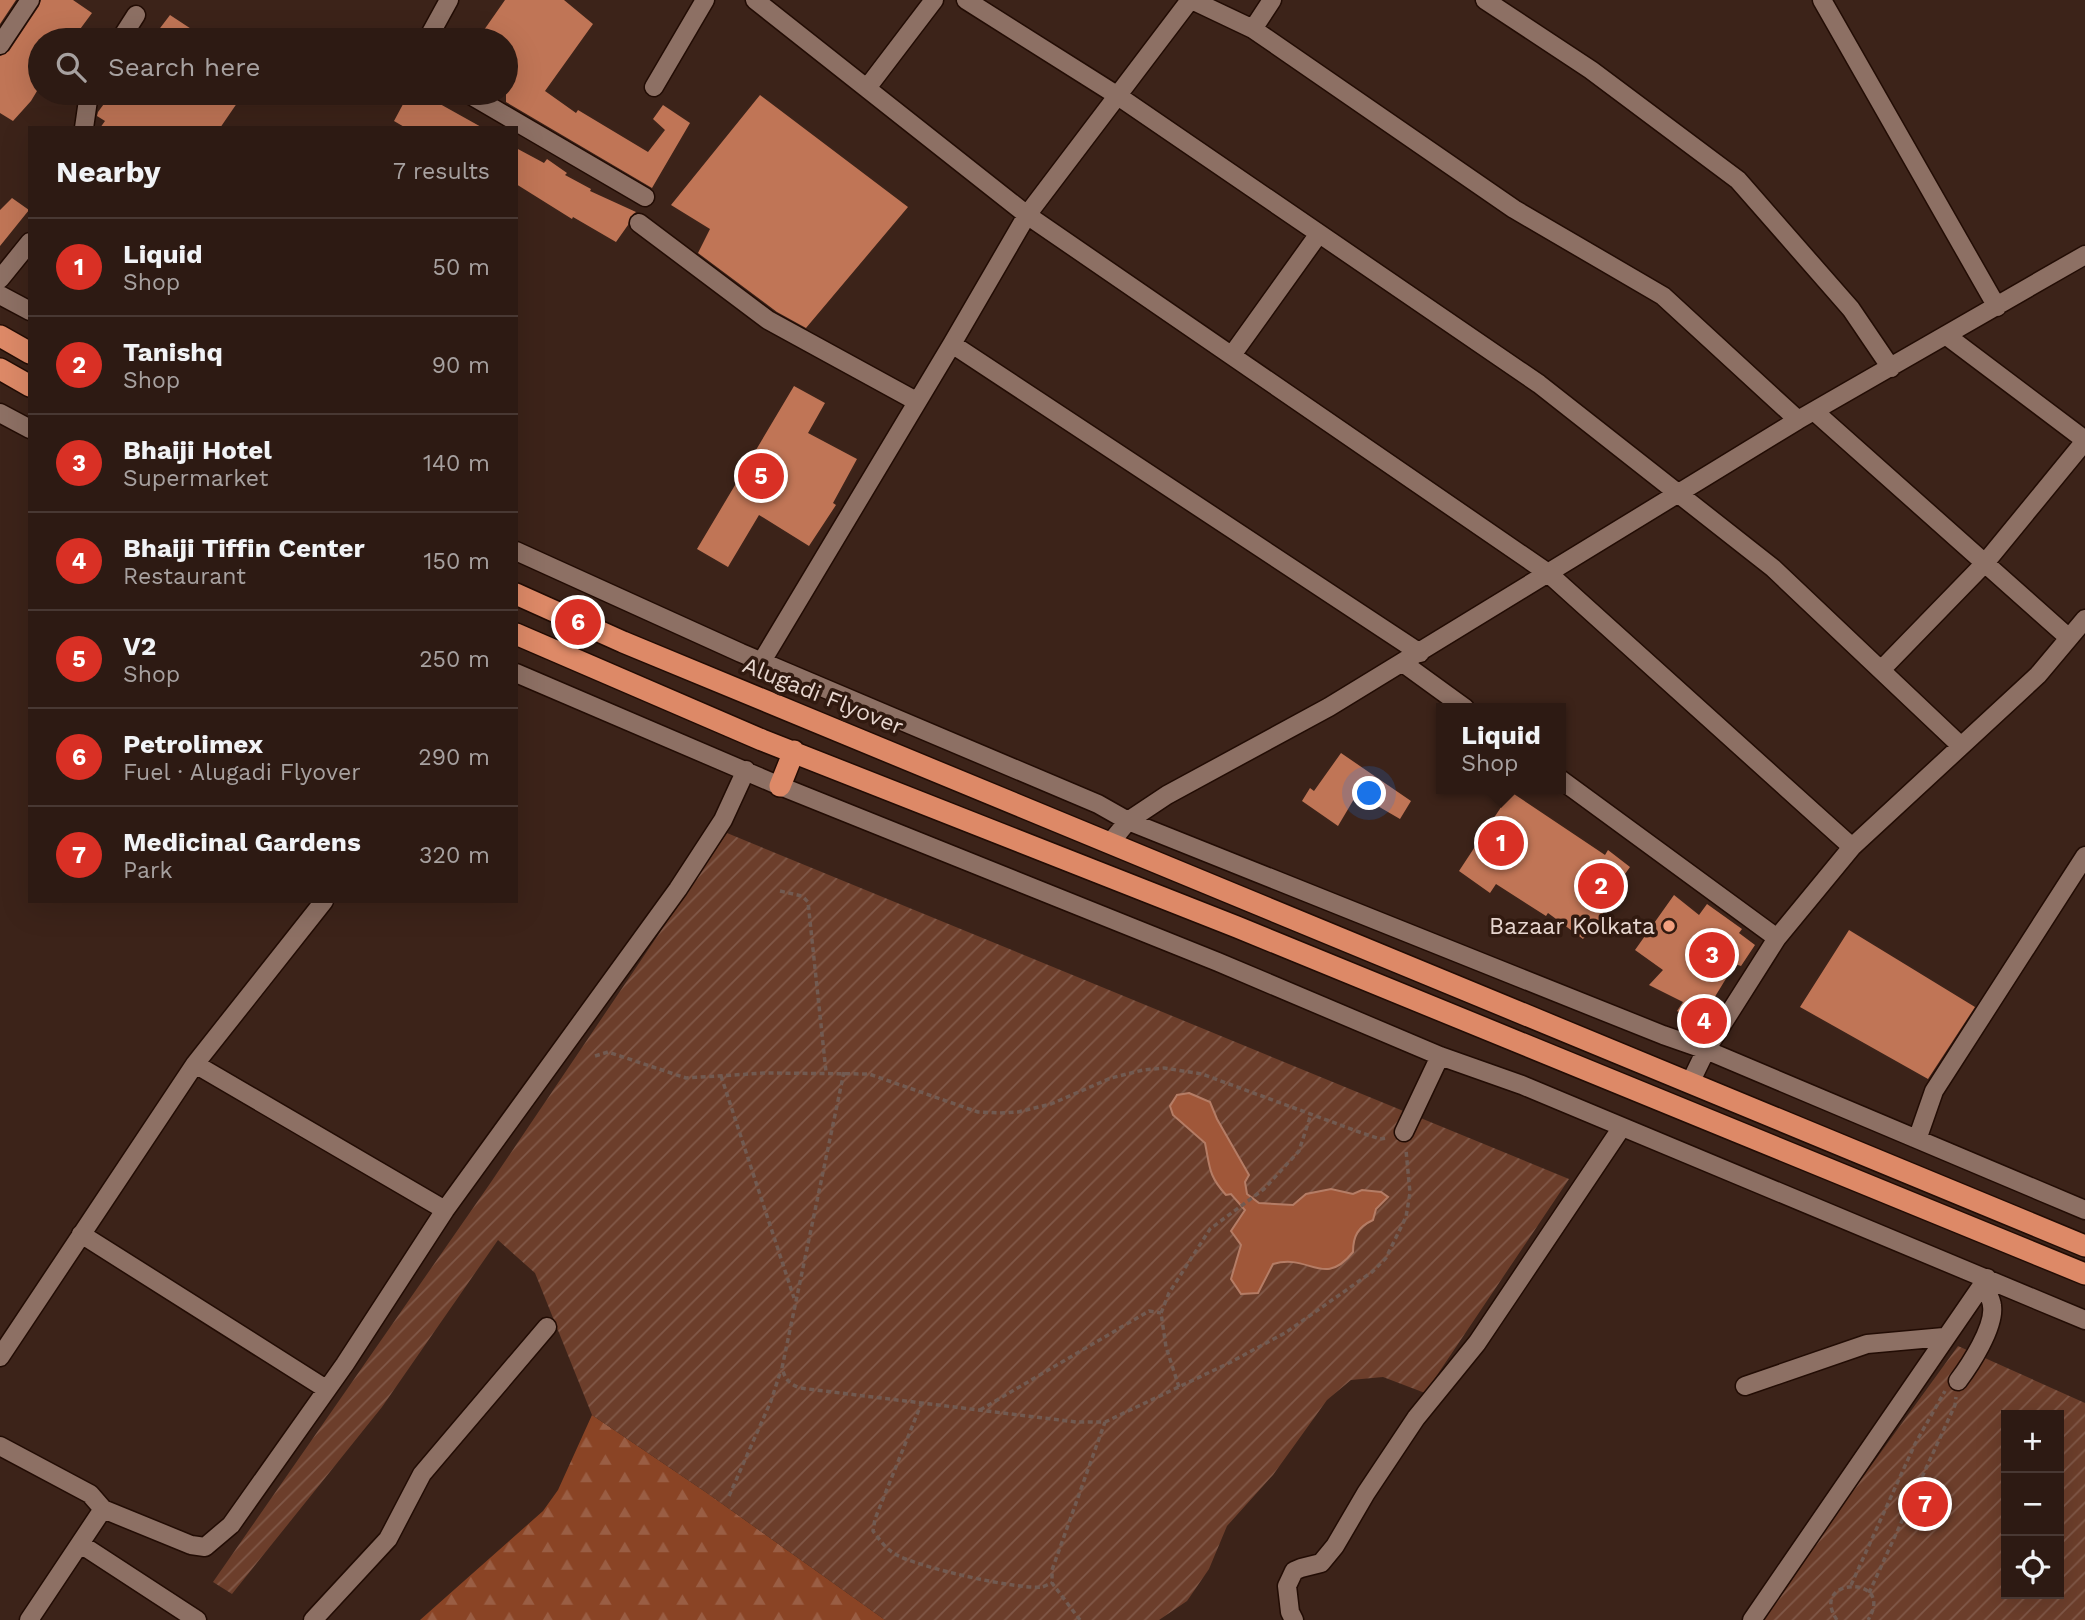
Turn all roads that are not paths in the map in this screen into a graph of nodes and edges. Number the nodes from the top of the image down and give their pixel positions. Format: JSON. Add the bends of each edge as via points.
{"nodes":[{"id":1,"x":30,"y":0,"type":"edge"},
{"id":2,"x":449,"y":0,"type":"edge"},
{"id":3,"x":705,"y":0,"type":"edge"},
{"id":4,"x":755,"y":0,"type":"edge"},
{"id":5,"x":934,"y":0,"type":"edge"},
{"id":6,"x":966,"y":0,"type":"edge"},
{"id":7,"x":1191,"y":0,"type":"edge"},
{"id":8,"x":1272,"y":0,"type":"edge"},
{"id":9,"x":1485,"y":0,"type":"edge"},
{"id":10,"x":1822,"y":0,"type":"edge"},
{"id":11,"x":136,"y":15,"type":"dead end"},
{"id":12,"x":128,"y":28,"type":"edge"},
{"id":13,"x":434,"y":28,"type":"edge"},
{"id":14,"x":1253,"y":29,"type":"junction"},
{"id":15,"x":0,"y":45,"type":"edge"},
{"id":16,"x":654,"y":87,"type":"dead end"},
{"id":17,"x":867,"y":88,"type":"junction"},
{"id":18,"x":1118,"y":96,"type":"junction"},
{"id":19,"x":87,"y":105,"type":"edge"},
{"id":20,"x":488,"y":105,"type":"edge"},
{"id":21,"x":84,"y":126,"type":"edge"},
{"id":22,"x":645,"y":197,"type":"dead end"},
{"id":23,"x":1027,"y":215,"type":"junction"},
{"id":24,"x":639,"y":223,"type":"dead end"},
{"id":25,"x":1318,"y":235,"type":"junction"},
{"id":26,"x":28,"y":244,"type":"edge"},
{"id":27,"x":2085,"y":255,"type":"edge"},
{"id":28,"x":0,"y":279,"type":"edge"},
{"id":29,"x":0,"y":295,"type":"edge"},
{"id":30,"x":1997,"y":307,"type":"junction"},
{"id":31,"x":28,"y":310,"type":"edge"},
{"id":32,"x":0,"y":336,"type":"edge"},
{"id":33,"x":1947,"y":337,"type":"junction"},
{"id":34,"x":952,"y":344,"type":"junction"},
{"id":35,"x":28,"y":352,"type":"edge"},
{"id":36,"x":1231,"y":355,"type":"junction"},
{"id":37,"x":1891,"y":368,"type":"junction"},
{"id":38,"x":0,"y":369,"type":"edge"},
{"id":39,"x":28,"y":385,"type":"edge"},
{"id":40,"x":916,"y":401,"type":"junction"},
{"id":41,"x":1815,"y":412,"type":"junction"},
{"id":42,"x":0,"y":413,"type":"edge"},
{"id":43,"x":1798,"y":420,"type":"junction"},
{"id":44,"x":28,"y":428,"type":"edge"},
{"id":45,"x":2085,"y":440,"type":"edge"},
{"id":46,"x":1679,"y":493,"type":"junction"},
{"id":47,"x":518,"y":552,"type":"edge"},
{"id":48,"x":1984,"y":563,"type":"junction"},
{"id":49,"x":1548,"y":573,"type":"junction"},
{"id":50,"x":518,"y":595,"type":"edge"},
{"id":51,"x":2085,"y":619,"type":"edge"},
{"id":52,"x":518,"y":635,"type":"edge"},
{"id":53,"x":2069,"y":638,"type":"junction"},
{"id":54,"x":1419,"y":653,"type":"junction"},
{"id":55,"x":762,"y":661,"type":"junction"},
{"id":56,"x":1403,"y":663,"type":"junction"},
{"id":57,"x":1881,"y":670,"type":"junction"},
{"id":58,"x":518,"y":674,"type":"edge"},
{"id":59,"x":1458,"y":703,"type":"edge"},
{"id":60,"x":1961,"y":746,"type":"junction"},
{"id":61,"x":794,"y":751,"type":"junction"},
{"id":62,"x":746,"y":770,"type":"junction"},
{"id":63,"x":1566,"y":783,"type":"edge"},
{"id":64,"x":780,"y":786,"type":"junction"},
{"id":65,"x":1128,"y":821,"type":"junction"},
{"id":66,"x":1110,"y":843,"type":"junction"},
{"id":67,"x":1852,"y":847,"type":"junction"},
{"id":68,"x":2085,"y":856,"type":"edge"},
{"id":69,"x":322,"y":903,"type":"edge"},
{"id":70,"x":1777,"y":938,"type":"junction"},
{"id":71,"x":1706,"y":1050,"type":"junction"},
{"id":72,"x":1440,"y":1056,"type":"junction"},
{"id":73,"x":195,"y":1064,"type":"junction"},
{"id":74,"x":1690,"y":1083,"type":"junction"},
{"id":75,"x":1622,"y":1127,"type":"junction"},
{"id":76,"x":1404,"y":1132,"type":"road end"},
{"id":77,"x":1914,"y":1138,"type":"junction"},
{"id":78,"x":445,"y":1210,"type":"junction"},
{"id":79,"x":2085,"y":1210,"type":"edge"},
{"id":80,"x":81,"y":1234,"type":"junction"},
{"id":81,"x":2085,"y":1246,"type":"edge"},
{"id":82,"x":2085,"y":1273,"type":"edge"},
{"id":83,"x":1985,"y":1282,"type":"junction"},
{"id":84,"x":2085,"y":1320,"type":"edge"},
{"id":85,"x":547,"y":1328,"type":"dead end"},
{"id":86,"x":1944,"y":1337,"type":"junction"},
{"id":87,"x":0,"y":1357,"type":"edge"},
{"id":88,"x":1958,"y":1381,"type":"road end"},
{"id":89,"x":1745,"y":1386,"type":"dead end"},
{"id":90,"x":326,"y":1389,"type":"junction"},
{"id":91,"x":0,"y":1446,"type":"edge"},
{"id":92,"x":103,"y":1509,"type":"junction"},
{"id":93,"x":82,"y":1545,"type":"junction"},
{"id":94,"x":29,"y":1620,"type":"edge"},
{"id":95,"x":197,"y":1620,"type":"edge"},
{"id":96,"x":313,"y":1620,"type":"edge"},
{"id":97,"x":1294,"y":1620,"type":"edge"},
{"id":98,"x":1752,"y":1620,"type":"edge"}],
"edges":[{"from":1,"to":15,"type":"street"},
{"from":2,"to":13,"type":"street"},
{"from":3,"to":16,"type":"street"},
{"from":4,"to":17,"type":"street"},
{"from":5,"to":17,"type":"street"},
{"from":6,"to":18,"type":"street"},
{"from":7,"to":14,"type":"street"},
{"from":7,"to":18,"type":"street"},
{"from":8,"to":14,"type":"street"},
{"from":9,"to":37,"type":"street","via":[[1591,70],[1738,180],[1851,309]]},
{"from":10,"to":30,"type":"street"},
{"from":11,"to":12,"type":"street"},
{"from":14,"to":43,"type":"street","via":[[1514,209],[1663,296]]},
{"from":17,"to":23,"type":"street"},
{"from":18,"to":23,"type":"street"},
{"from":18,"to":25,"type":"street"},
{"from":19,"to":21,"type":"street"},
{"from":20,"to":22,"type":"street"},
{"from":23,"to":34,"type":"street"},
{"from":23,"to":36,"type":"street"},
{"from":24,"to":40,"type":"street","via":[[768,320]]},
{"from":25,"to":36,"type":"street"},
{"from":25,"to":46,"type":"street","via":[[1539,384]]},
{"from":26,"to":28,"type":"street"},
{"from":27,"to":30,"type":"street"},
{"from":29,"to":31,"type":"street"},
{"from":30,"to":33,"type":"street"},
{"from":32,"to":35,"type":"highway"},
{"from":33,"to":37,"type":"street"},
{"from":33,"to":45,"type":"street"},
{"from":34,"to":40,"type":"street"},
{"from":34,"to":54,"type":"street"},
{"from":36,"to":49,"type":"street"},
{"from":37,"to":41,"type":"street"},
{"from":38,"to":39,"type":"highway"},
{"from":40,"to":55,"type":"street"},
{"from":41,"to":43,"type":"street"},
{"from":41,"to":48,"type":"street"},
{"from":42,"to":44,"type":"street"},
{"from":43,"to":46,"type":"street"},
{"from":45,"to":48,"type":"street"},
{"from":46,"to":49,"type":"street"},
{"from":46,"to":57,"type":"street","via":[[1773,568]]},
{"from":47,"to":55,"type":"street"},
{"from":48,"to":53,"type":"street"},
{"from":48,"to":57,"type":"street"},
{"from":49,"to":54,"type":"street"},
{"from":49,"to":67,"type":"street"},
{"from":50,"to":66,"type":"highway","name":"Alugadi Flyover"},
{"from":51,"to":53,"type":"street"},
{"from":52,"to":61,"type":"highway"},
{"from":53,"to":60,"type":"street","via":[[2038,675]]},
{"from":54,"to":56,"type":"street"},
{"from":55,"to":65,"type":"street","via":[[1098,804]]},
{"from":56,"to":59,"type":"street"},
{"from":56,"to":65,"type":"street"},
{"from":57,"to":60,"type":"street"},
{"from":58,"to":62,"type":"street"},
{"from":60,"to":67,"type":"street"},
{"from":61,"to":64,"type":"highway"},
{"from":61,"to":82,"type":"highway"},
{"from":62,"to":64,"type":"street"},
{"from":62,"to":78,"type":"street","via":[[723,820],[678,889]]},
{"from":63,"to":70,"type":"street"},
{"from":64,"to":72,"type":"street"},
{"from":65,"to":66,"type":"street"},
{"from":65,"to":71,"type":"street"},
{"from":66,"to":74,"type":"highway","name":"Alugadi Flyover"},
{"from":67,"to":70,"type":"street"},
{"from":68,"to":77,"type":"street","via":[[1934,1091]]},
{"from":69,"to":73,"type":"street"},
{"from":70,"to":71,"type":"street"},
{"from":71,"to":74,"type":"street"},
{"from":71,"to":77,"type":"street"},
{"from":72,"to":75,"type":"street"},
{"from":72,"to":76,"type":"street"},
{"from":73,"to":78,"type":"street"},
{"from":73,"to":80,"type":"street"},
{"from":74,"to":81,"type":"highway","name":"Alugadi Flyover"},
{"from":75,"to":83,"type":"street"},
{"from":75,"to":97,"type":"street","via":[[1477,1343],[1416,1418],[1335,1546],[1321,1563],[1294,1571],[1287,1586]]},
{"from":77,"to":79,"type":"street"},
{"from":78,"to":90,"type":"street"},
{"from":80,"to":87,"type":"street"},
{"from":80,"to":90,"type":"street"},
{"from":83,"to":84,"type":"street"},
{"from":83,"to":86,"type":"street"},
{"from":83,"to":88,"type":"street","via":[[1993,1306],[1986,1334]]},
{"from":85,"to":96,"type":"street","via":[[422,1474],[388,1539]]},
{"from":86,"to":89,"type":"street","via":[[1867,1344]]},
{"from":86,"to":98,"type":"street"},
{"from":90,"to":92,"type":"street","via":[[231,1525],[205,1546],[191,1545]]},
{"from":91,"to":92,"type":"street","via":[[90,1494]]},
{"from":92,"to":93,"type":"street"},
{"from":93,"to":94,"type":"street"},
{"from":93,"to":95,"type":"street"}]}
